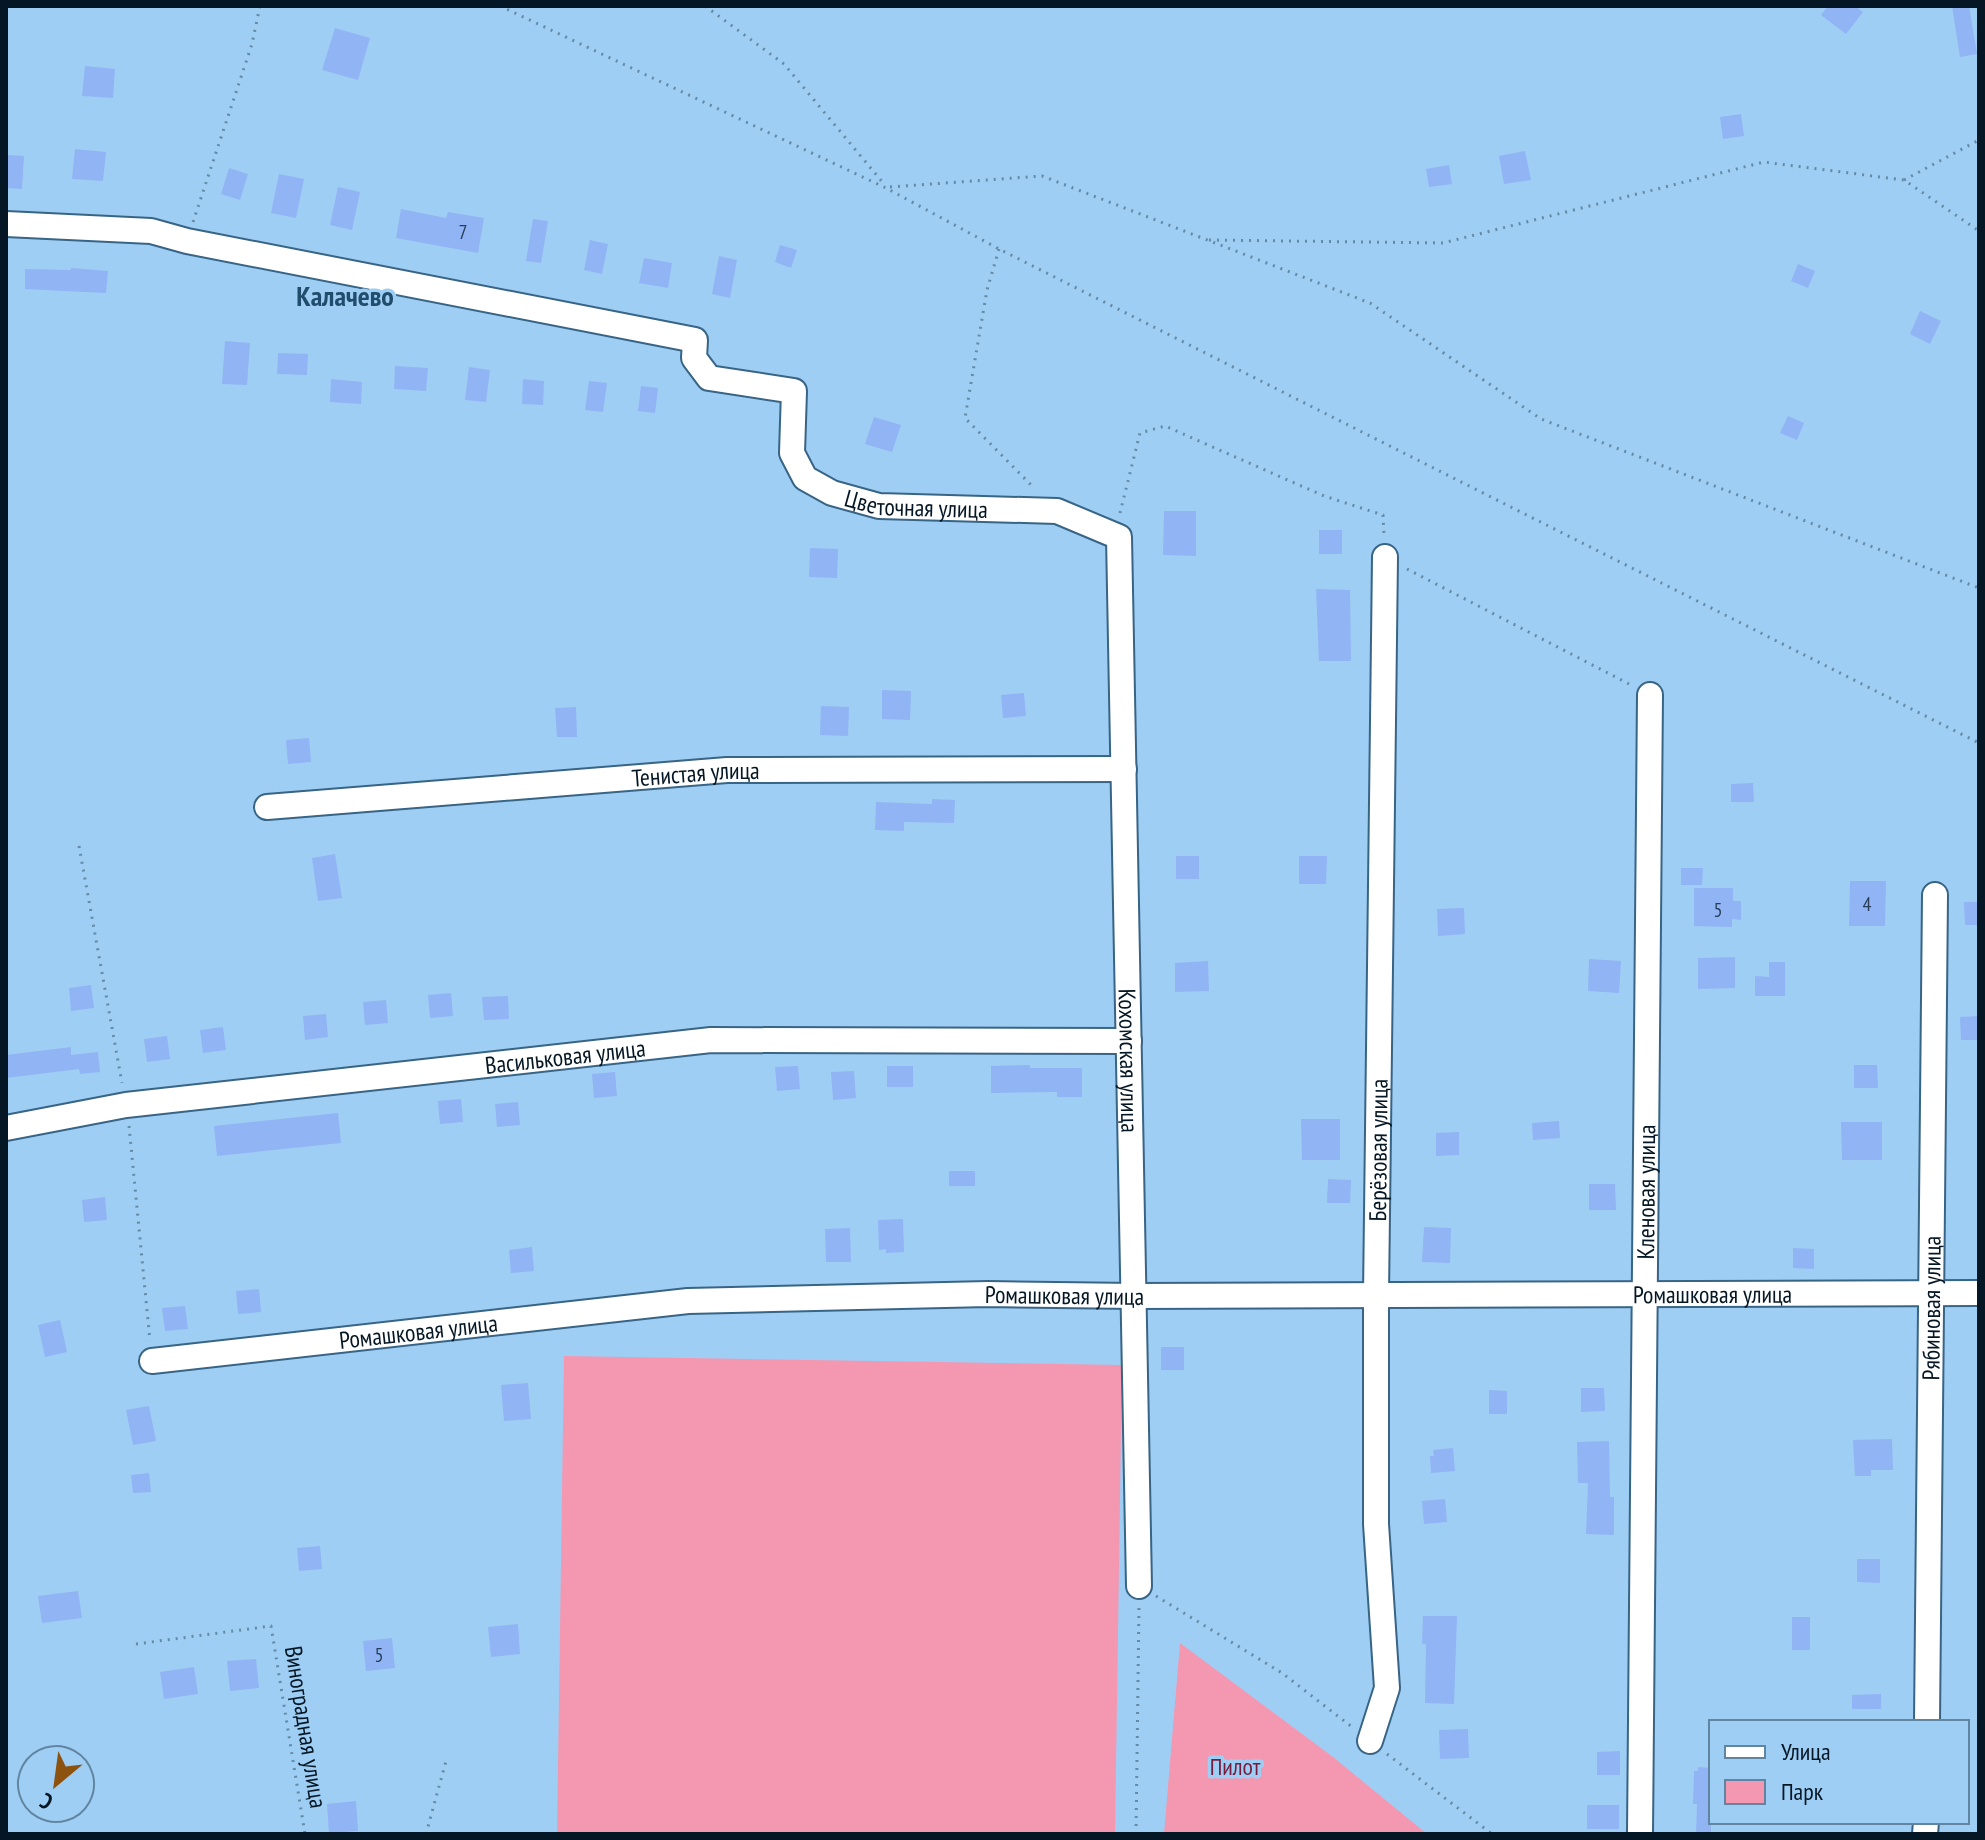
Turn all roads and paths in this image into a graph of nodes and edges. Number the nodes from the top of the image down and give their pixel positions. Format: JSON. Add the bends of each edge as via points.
{"nodes":[{"id":1,"x":260,"y":6,"type":"edge"},
{"id":2,"x":500,"y":6,"type":"edge"},
{"id":3,"x":705,"y":6,"type":"edge"},
{"id":4,"x":1979,"y":140,"type":"edge"},
{"id":5,"x":1904,"y":180,"type":"junction"},
{"id":6,"x":886,"y":188,"type":"junction"},
{"id":7,"x":6,"y":224,"type":"edge"},
{"id":8,"x":1979,"y":231,"type":"edge"},
{"id":9,"x":1205,"y":240,"type":"junction"},
{"id":10,"x":187,"y":241,"type":"junction"},
{"id":11,"x":999,"y":249,"type":"junction"},
{"id":12,"x":1057,"y":511,"type":"junction"},
{"id":13,"x":1119,"y":537,"type":"junction"},
{"id":14,"x":1385,"y":557,"type":"junction"},
{"id":15,"x":1979,"y":588,"type":"edge"},
{"id":16,"x":1650,"y":695,"type":"joint"},
{"id":17,"x":1979,"y":743,"type":"edge"},
{"id":18,"x":1124,"y":769,"type":"junction"},
{"id":19,"x":267,"y":807,"type":"dead end"},
{"id":20,"x":1935,"y":895,"type":"dead end"},
{"id":21,"x":1129,"y":1041,"type":"junction"},
{"id":22,"x":6,"y":1128,"type":"edge"},
{"id":23,"x":1931,"y":1293,"type":"junction"},
{"id":24,"x":1979,"y":1293,"type":"edge"},
{"id":25,"x":1645,"y":1294,"type":"junction"},
{"id":26,"x":1376,"y":1295,"type":"junction"},
{"id":27,"x":1135,"y":1296,"type":"junction"},
{"id":28,"x":152,"y":1361,"type":"dead end"},
{"id":29,"x":1139,"y":1586,"type":"junction"},
{"id":30,"x":136,"y":1644,"type":"dead end"},
{"id":31,"x":1927,"y":1720,"type":"edge"},
{"id":32,"x":1370,"y":1741,"type":"junction"},
{"id":33,"x":446,"y":1761,"type":"dead end"},
{"id":34,"x":305,"y":1834,"type":"edge"},
{"id":35,"x":426,"y":1834,"type":"edge"},
{"id":36,"x":1136,"y":1834,"type":"edge"},
{"id":37,"x":1492,"y":1834,"type":"edge"},
{"id":38,"x":1640,"y":1834,"type":"edge"}],
"edges":[{"from":1,"to":10,"type":"path"},
{"from":2,"to":6,"type":"path"},
{"from":3,"to":6,"type":"path","via":[[784,64]]},
{"from":4,"to":5,"type":"path"},
{"from":5,"to":8,"type":"path"},
{"from":5,"to":9,"type":"path","via":[[1764,162],[1443,243]]},
{"from":6,"to":9,"type":"path","via":[[1042,176]]},
{"from":6,"to":11,"type":"path"},
{"from":7,"to":10,"type":"street","via":[[151,231]]},
{"from":9,"to":15,"type":"path","via":[[1370,303],[1541,419]]},
{"from":10,"to":12,"type":"street","name":"Цветочная улица","via":[[695,340],[694,358],[709,378],[794,391],[792,453],[805,478],[832,493],[879,506]]},
{"from":11,"to":12,"type":"path","via":[[965,418]]},
{"from":11,"to":17,"type":"path"},
{"from":12,"to":13,"type":"street","name":"Цветочная улица"},
{"from":13,"to":14,"type":"path","via":[[1120,509],[1140,433],[1165,426],[1324,496],[1383,515]]},
{"from":13,"to":18,"type":"street","name":"Кохомская улица"},
{"from":14,"to":16,"type":"path"},
{"from":14,"to":26,"type":"street","name":"Берёзовая улица"},
{"from":16,"to":25,"type":"street","name":"Кленовая улица"},
{"from":18,"to":19,"type":"street","name":"Тенистая улица","via":[[727,770]]},
{"from":18,"to":21,"type":"street","name":"Кохомская улица"},
{"from":20,"to":23,"type":"street","name":"Рябиновая улица"},
{"from":21,"to":22,"type":"street","name":"Васильковая улица","via":[[711,1040],[126,1105]]},
{"from":21,"to":27,"type":"street","name":"Кохомская улица"},
{"from":23,"to":24,"type":"street","name":"Ромашковая улица"},
{"from":23,"to":25,"type":"street","name":"Ромашковая улица"},
{"from":23,"to":31,"type":"street","name":"Рябиновая улица"},
{"from":25,"to":26,"type":"street","name":"Ромашковая улица"},
{"from":25,"to":38,"type":"street","name":"Кленовая улица"},
{"from":26,"to":27,"type":"street","name":"Ромашковая улица"},
{"from":26,"to":32,"type":"street","name":"Берёзовая улица","via":[[1376,1524],[1387,1688]]},
{"from":27,"to":28,"type":"street","name":"Ромашковая улица","via":[[688,1301]]},
{"from":27,"to":29,"type":"street","name":"Кохомская улица"},
{"from":29,"to":32,"type":"path","via":[[1282,1673]]},
{"from":29,"to":36,"type":"path"},
{"from":30,"to":34,"type":"path","name":"Виноградная улица","via":[[271,1626]]},
{"from":32,"to":37,"type":"path"},
{"from":33,"to":35,"type":"path"}]}
